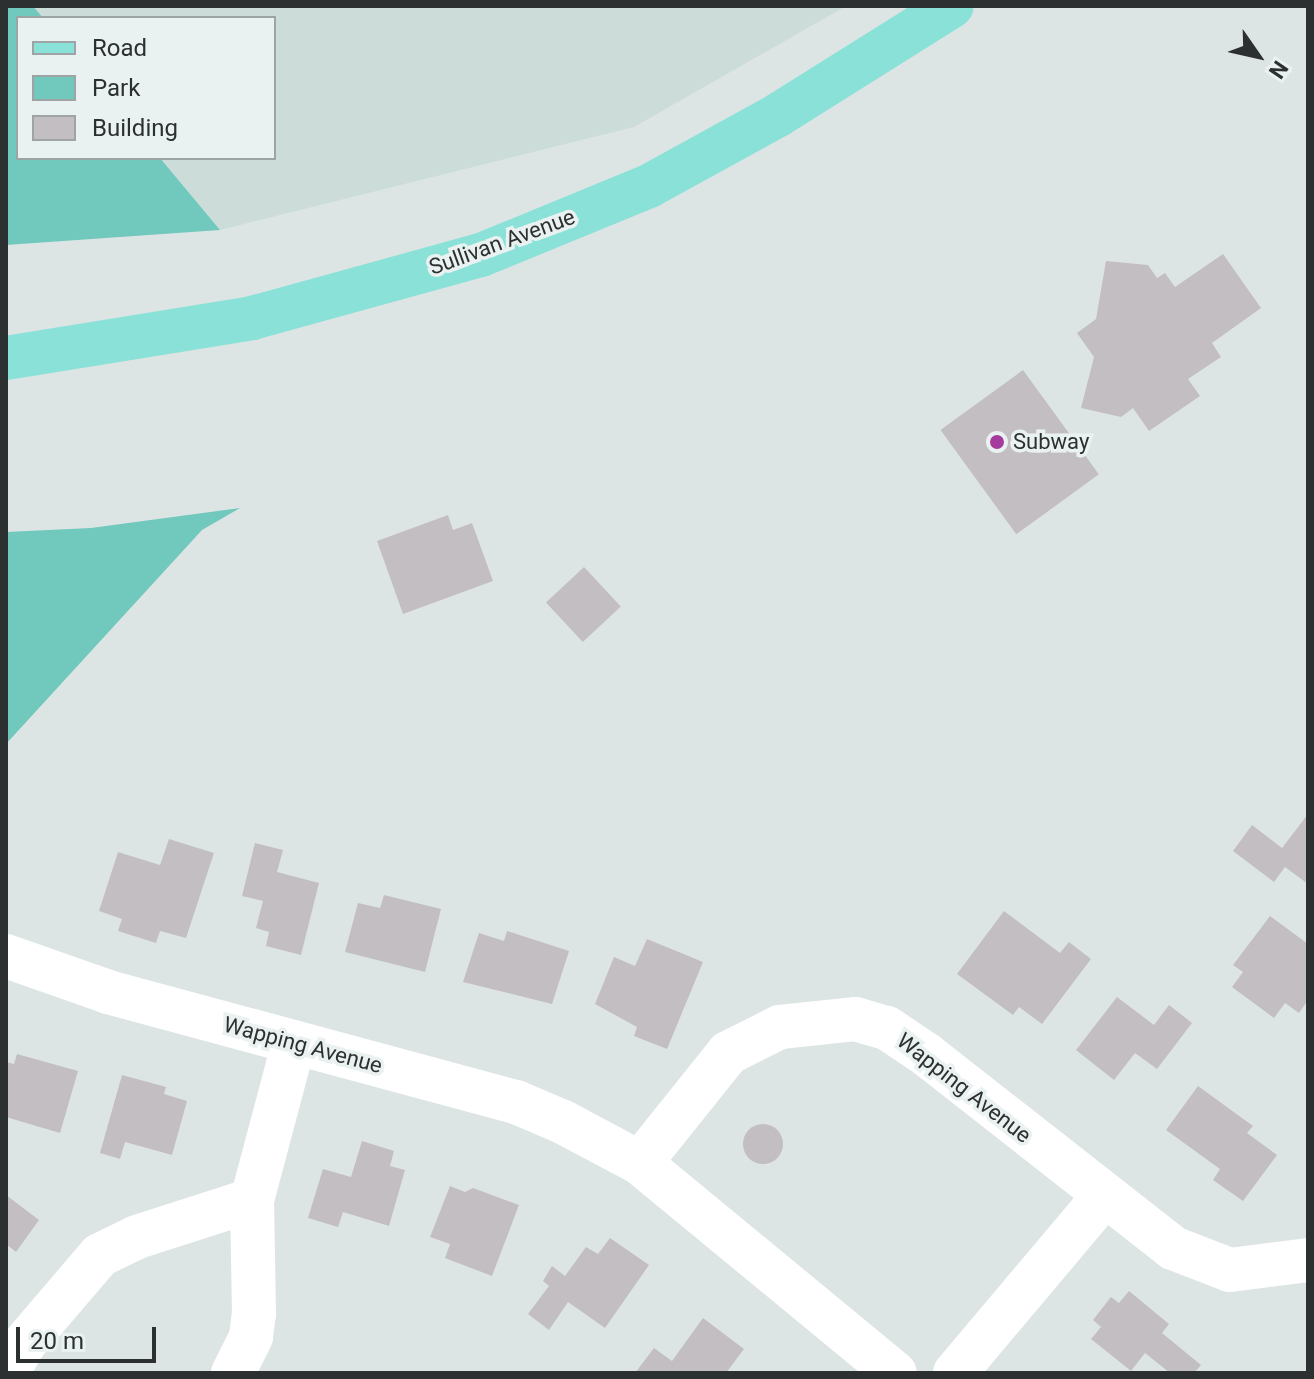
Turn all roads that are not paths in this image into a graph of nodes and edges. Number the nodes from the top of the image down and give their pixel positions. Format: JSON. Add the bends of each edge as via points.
{"nodes":[{"id":1,"x":952,"y":6,"type":"edge"},
{"id":2,"x":6,"y":358,"type":"edge"},
{"id":3,"x":6,"y":956,"type":"edge"},
{"id":4,"x":294,"y":1042,"type":"junction"},
{"id":5,"x":640,"y":1163,"type":"junction"},
{"id":6,"x":1103,"y":1197,"type":"junction"},
{"id":7,"x":252,"y":1200,"type":"junction"},
{"id":8,"x":1308,"y":1260,"type":"edge"},
{"id":9,"x":7,"y":1373,"type":"edge"},
{"id":10,"x":233,"y":1373,"type":"edge"},
{"id":11,"x":895,"y":1373,"type":"edge"},
{"id":12,"x":955,"y":1373,"type":"edge"}],
"edges":[{"from":1,"to":2,"type":"main road","name":"Sullivan Avenue","via":[[778,115],[649,186],[481,255],[252,318]]},
{"from":3,"to":4,"type":"street","name":"Wapping Avenue","via":[[95,988]]},
{"from":4,"to":5,"type":"street","name":"Wapping Avenue","via":[[516,1102],[615,1146]]},
{"from":4,"to":7,"type":"street"},
{"from":5,"to":6,"type":"street","name":"Wapping Avenue","via":[[728,1053],[780,1027],[855,1019],[887,1028],[927,1055]]},
{"from":5,"to":11,"type":"street","name":"Wapping Avenue"},
{"from":6,"to":8,"type":"street","name":"Wapping Avenue","via":[[1173,1248],[1213,1267],[1230,1270]]},
{"from":6,"to":12,"type":"street"},
{"from":7,"to":9,"type":"street","via":[[137,1237],[100,1255],[23,1345]]},
{"from":7,"to":10,"type":"street","via":[[254,1314],[251,1337]]}]}
